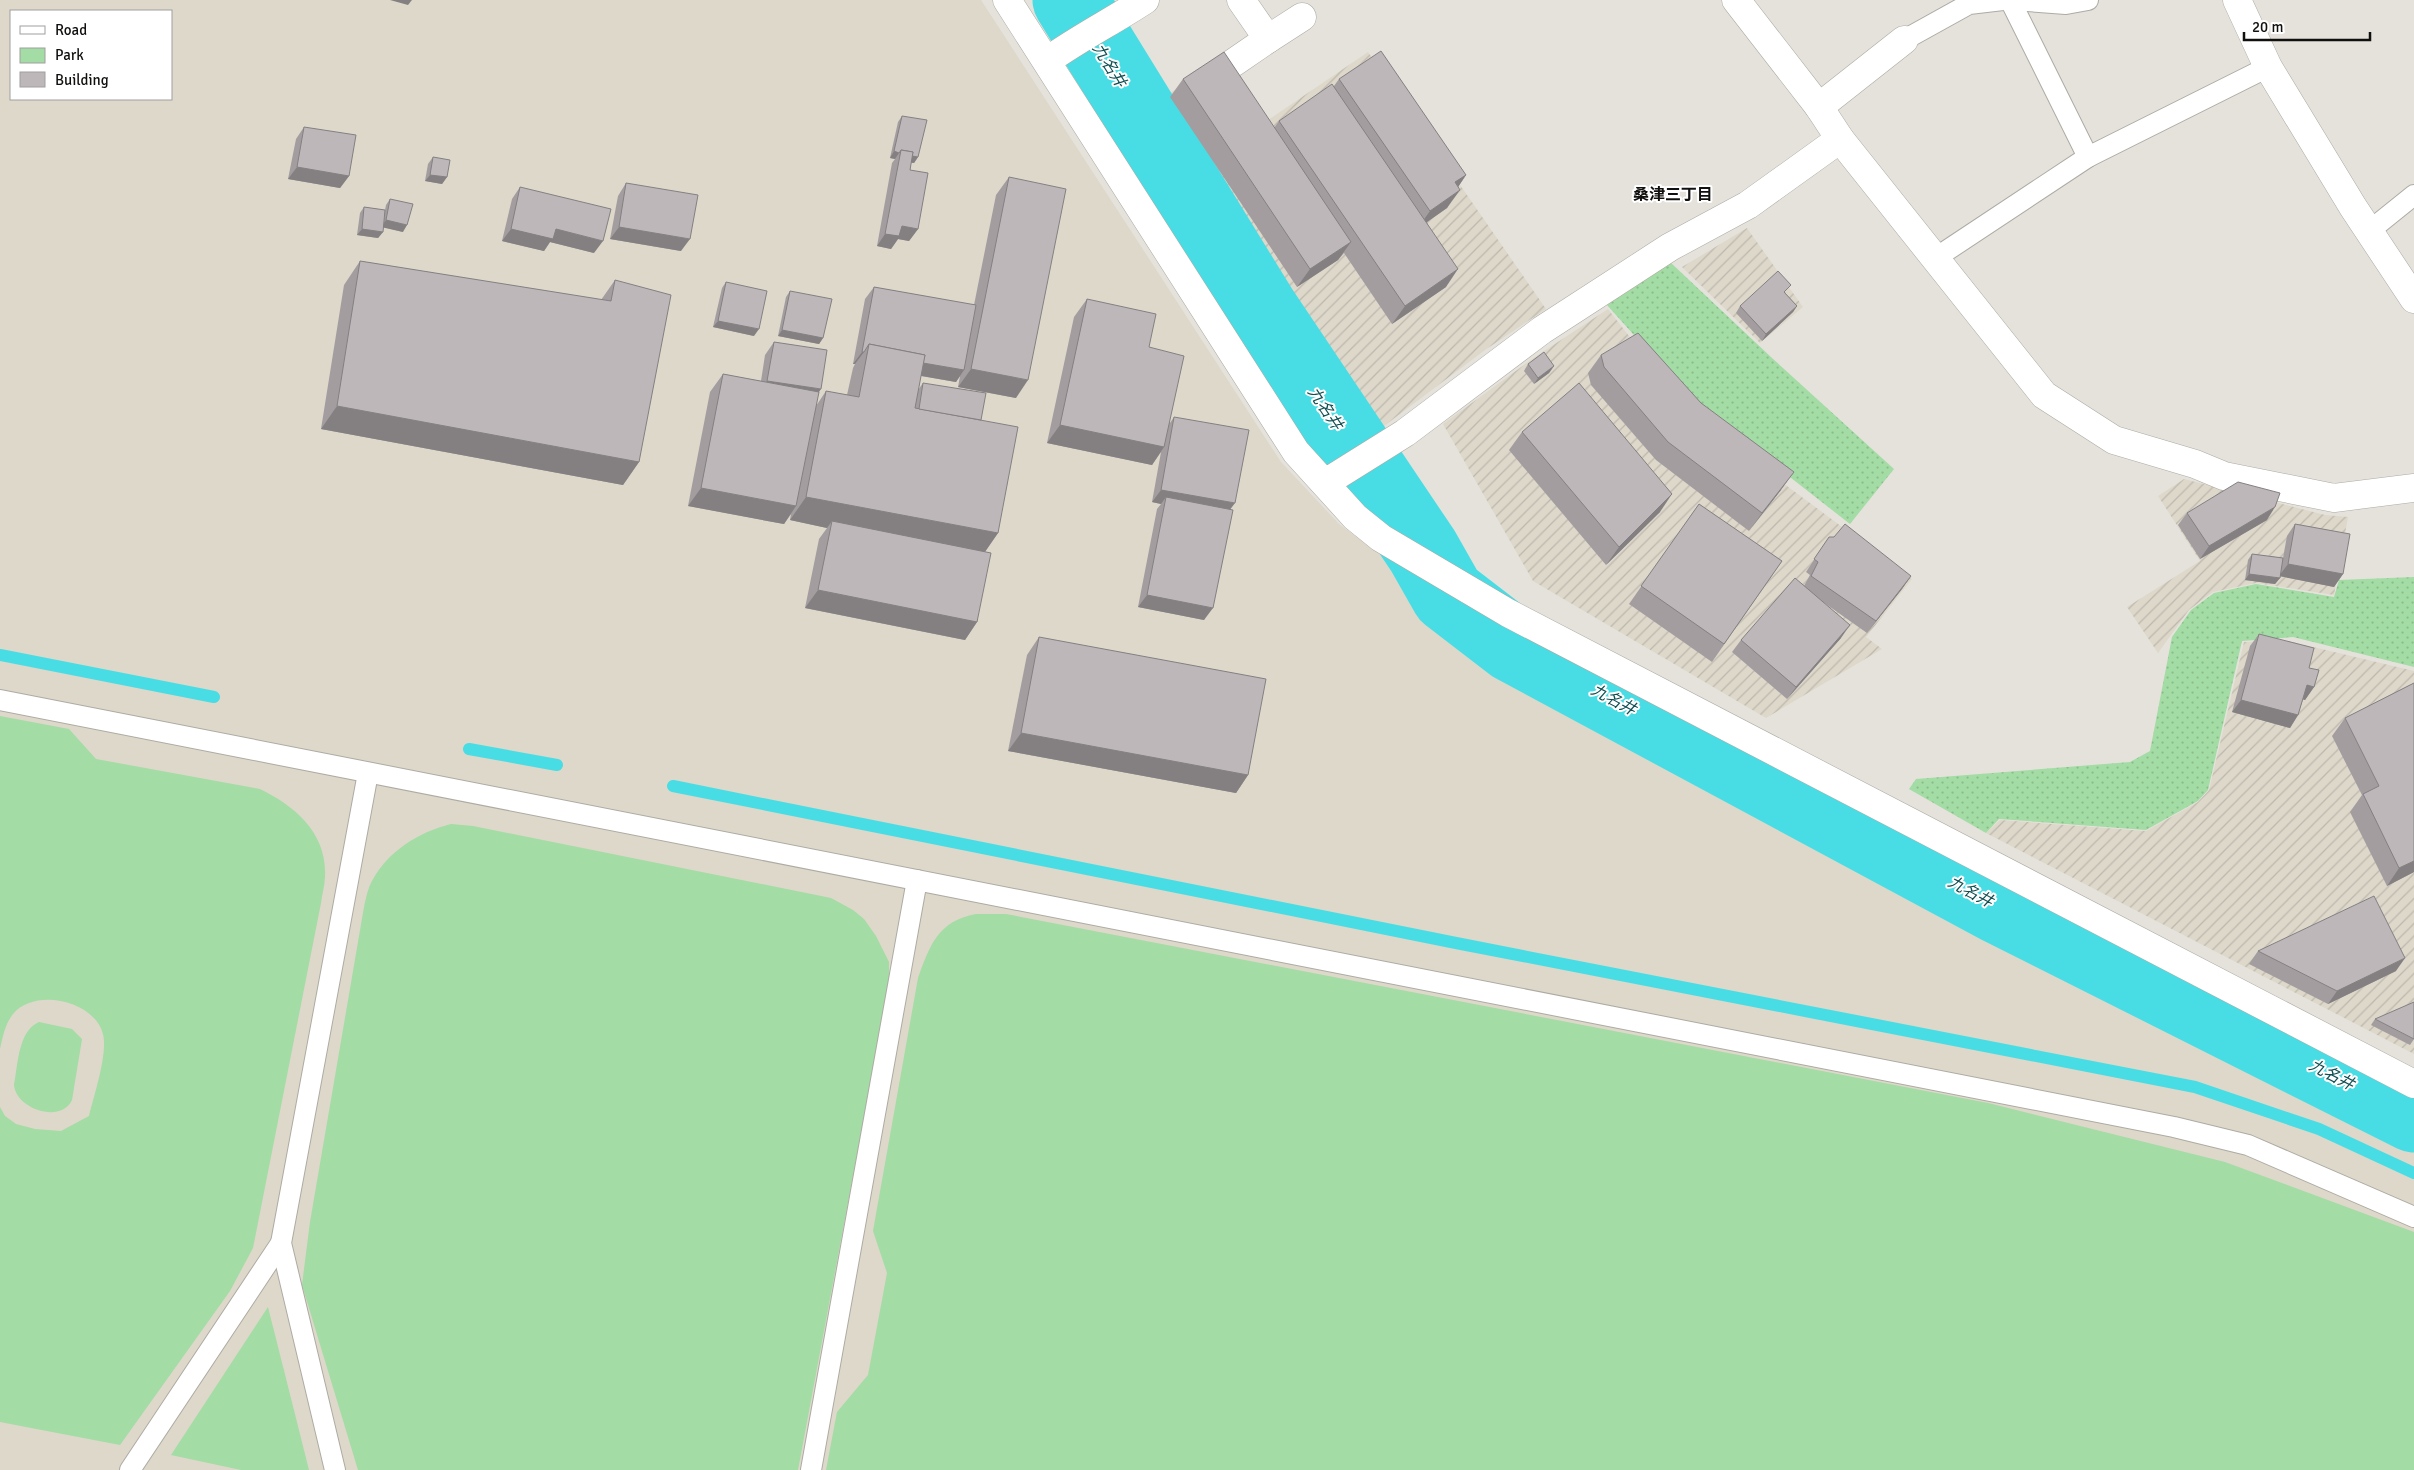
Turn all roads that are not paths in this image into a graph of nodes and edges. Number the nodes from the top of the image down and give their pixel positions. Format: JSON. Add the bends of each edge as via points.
{"nodes":[{"id":1,"x":1007,"y":0,"type":"edge"},
{"id":2,"x":1145,"y":0,"type":"edge"},
{"id":3,"x":1242,"y":0,"type":"edge"},
{"id":4,"x":1736,"y":0,"type":"edge"},
{"id":5,"x":2004,"y":0,"type":"edge"},
{"id":6,"x":2012,"y":0,"type":"edge"},
{"id":7,"x":2088,"y":0,"type":"edge"},
{"id":8,"x":2237,"y":0,"type":"edge"},
{"id":9,"x":1302,"y":17,"type":"dead end"},
{"id":10,"x":1268,"y":39,"type":"junction"},
{"id":11,"x":1904,"y":40,"type":"joint"},
{"id":12,"x":1048,"y":61,"type":"junction"},
{"id":13,"x":1233,"y":63,"type":"edge"},
{"id":14,"x":2268,"y":67,"type":"junction"},
{"id":15,"x":1819,"y":107,"type":"junction"},
{"id":16,"x":1840,"y":139,"type":"junction"},
{"id":17,"x":2088,"y":157,"type":"junction"},
{"id":18,"x":2414,"y":195,"type":"edge"},
{"id":19,"x":2368,"y":232,"type":"junction"},
{"id":20,"x":1934,"y":259,"type":"junction"},
{"id":21,"x":2414,"y":299,"type":"edge"},
{"id":22,"x":1325,"y":483,"type":"junction"},
{"id":23,"x":2414,"y":488,"type":"edge"},
{"id":24,"x":0,"y":700,"type":"edge"},
{"id":25,"x":368,"y":773,"type":"junction"},
{"id":26,"x":916,"y":880,"type":"junction"},
{"id":27,"x":2414,"y":1084,"type":"edge"},
{"id":28,"x":2414,"y":1217,"type":"edge"},
{"id":29,"x":281,"y":1243,"type":"junction"},
{"id":30,"x":130,"y":1470,"type":"edge"},
{"id":31,"x":335,"y":1470,"type":"edge"},
{"id":32,"x":811,"y":1470,"type":"edge"}],
"edges":[{"from":1,"to":12,"type":"street"},
{"from":2,"to":12,"type":"street","via":[[1082,36]]},
{"from":3,"to":10,"type":"street"},
{"from":4,"to":15,"type":"street"},
{"from":5,"to":11,"type":"lane","via":[[1969,4]]},
{"from":6,"to":7,"type":"lane","via":[[2066,4]]},
{"from":6,"to":17,"type":"lane"},
{"from":8,"to":14,"type":"street"},
{"from":9,"to":10,"type":"street"},
{"from":10,"to":13,"type":"street"},
{"from":11,"to":15,"type":"street"},
{"from":12,"to":22,"type":"street","via":[[1296,452]]},
{"from":14,"to":17,"type":"lane"},
{"from":14,"to":19,"type":"street"},
{"from":15,"to":16,"type":"street"},
{"from":16,"to":20,"type":"street"},
{"from":16,"to":22,"type":"street","via":[[1748,205],[1670,247],[1542,330],[1405,433]]},
{"from":17,"to":20,"type":"lane"},
{"from":18,"to":19,"type":"lane"},
{"from":19,"to":21,"type":"street"},
{"from":20,"to":23,"type":"street","via":[[2044,395],[2114,440],[2224,476],[2334,498]]},
{"from":22,"to":27,"type":"street","via":[[1354,517],[1381,538],[1508,613]]},
{"from":24,"to":25,"type":"lane"},
{"from":25,"to":26,"type":"lane"},
{"from":25,"to":29,"type":"lane"},
{"from":26,"to":28,"type":"lane","via":[[2174,1127],[2248,1145]]},
{"from":26,"to":32,"type":"lane"},
{"from":29,"to":30,"type":"lane"},
{"from":29,"to":31,"type":"lane"}]}
